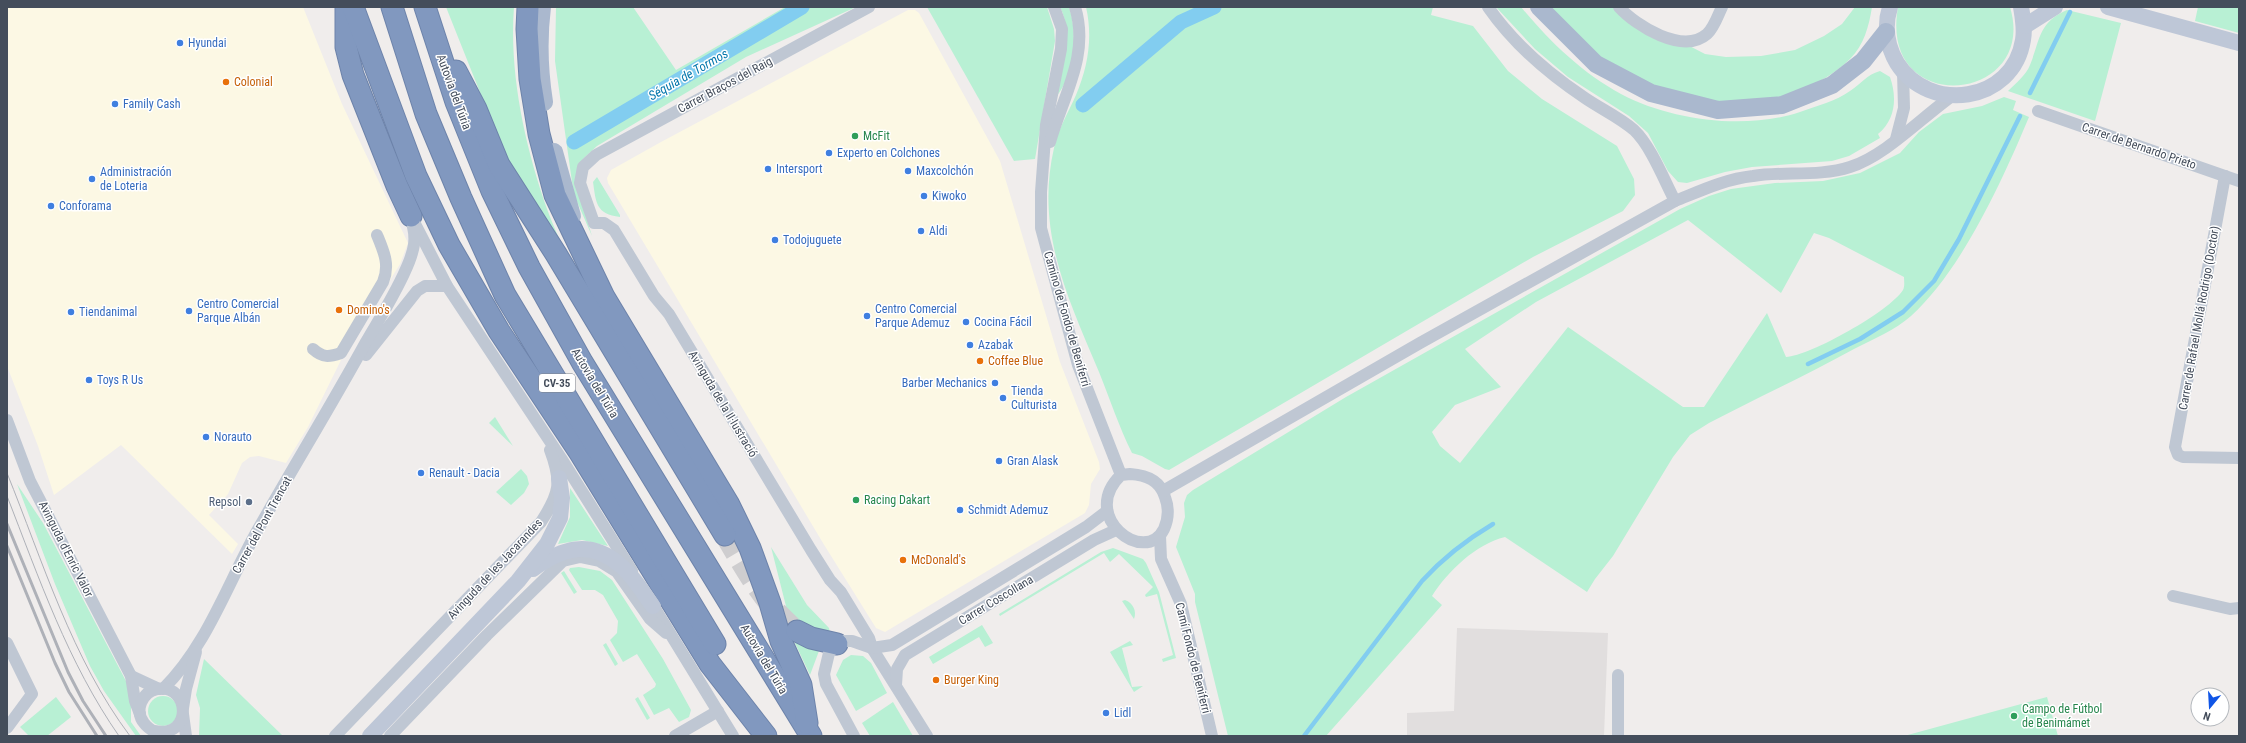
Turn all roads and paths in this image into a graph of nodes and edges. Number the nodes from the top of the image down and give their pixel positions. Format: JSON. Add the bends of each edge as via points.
{"nodes":[{"id":1,"x":346,"y":7,"type":"edge"},
{"id":2,"x":392,"y":7,"type":"edge"},
{"id":3,"x":528,"y":7,"type":"edge"},
{"id":4,"x":542,"y":7,"type":"edge"},
{"id":5,"x":869,"y":7,"type":"edge"},
{"id":6,"x":1054,"y":7,"type":"edge"},
{"id":7,"x":1075,"y":7,"type":"edge"},
{"id":8,"x":1488,"y":7,"type":"edge"},
{"id":9,"x":1539,"y":7,"type":"edge"},
{"id":10,"x":1619,"y":7,"type":"edge"},
{"id":11,"x":1722,"y":7,"type":"edge"},
{"id":12,"x":1890,"y":7,"type":"edge"},
{"id":13,"x":2021,"y":7,"type":"edge"},
{"id":14,"x":2055,"y":7,"type":"edge"},
{"id":15,"x":2108,"y":7,"type":"edge"},
{"id":16,"x":426,"y":10,"type":"edge"},
{"id":17,"x":356,"y":12,"type":"edge"},
{"id":18,"x":2025,"y":26,"type":"junction"},
{"id":19,"x":1886,"y":32,"type":"junction"},
{"id":20,"x":2239,"y":43,"type":"edge"},
{"id":21,"x":1903,"y":72,"type":"junction"},
{"id":22,"x":1952,"y":96,"type":"junction"},
{"id":23,"x":2038,"y":111,"type":"dead end"},
{"id":24,"x":1896,"y":139,"type":"junction"},
{"id":25,"x":1045,"y":158,"type":"junction"},
{"id":26,"x":583,"y":167,"type":"joint"},
{"id":27,"x":2225,"y":176,"type":"junction"},
{"id":28,"x":2239,"y":181,"type":"edge"},
{"id":29,"x":1675,"y":201,"type":"junction"},
{"id":30,"x":411,"y":216,"type":"junction"},
{"id":31,"x":377,"y":235,"type":"dead end"},
{"id":32,"x":582,"y":250,"type":"junction"},
{"id":33,"x":447,"y":286,"type":"junction"},
{"id":34,"x":313,"y":350,"type":"dead end"},
{"id":35,"x":341,"y":388,"type":"junction"},
{"id":36,"x":525,"y":403,"type":"junction"},
{"id":37,"x":7,"y":420,"type":"edge"},
{"id":38,"x":2239,"y":458,"type":"edge"},
{"id":39,"x":1120,"y":475,"type":"junction"},
{"id":40,"x":559,"y":478,"type":"junction"},
{"id":41,"x":1163,"y":491,"type":"junction"},
{"id":42,"x":1107,"y":511,"type":"junction"},
{"id":43,"x":1116,"y":530,"type":"junction"},
{"id":44,"x":725,"y":535,"type":"tunnel mouth"},
{"id":45,"x":1160,"y":536,"type":"junction"},
{"id":46,"x":1144,"y":543,"type":"junction"},
{"id":47,"x":1161,"y":559,"type":"junction"},
{"id":48,"x":518,"y":581,"type":"junction"},
{"id":49,"x":2173,"y":596,"type":"dead end"},
{"id":50,"x":653,"y":606,"type":"junction"},
{"id":51,"x":2239,"y":608,"type":"edge"},
{"id":52,"x":797,"y":631,"type":"tunnel mouth"},
{"id":53,"x":673,"y":638,"type":"junction"},
{"id":54,"x":200,"y":640,"type":"junction"},
{"id":55,"x":7,"y":643,"type":"edge"},
{"id":56,"x":837,"y":644,"type":"junction"},
{"id":57,"x":872,"y":648,"type":"junction"},
{"id":58,"x":1618,"y":675,"type":"dead end"},
{"id":59,"x":131,"y":676,"type":"junction"},
{"id":60,"x":896,"y":684,"type":"junction"},
{"id":61,"x":161,"y":689,"type":"junction"},
{"id":62,"x":183,"y":711,"type":"junction"},
{"id":63,"x":718,"y":711,"type":"junction"},
{"id":64,"x":140,"y":714,"type":"junction"},
{"id":65,"x":7,"y":728,"type":"edge"},
{"id":66,"x":157,"y":734,"type":"edge"},
{"id":67,"x":810,"y":734,"type":"edge"},
{"id":68,"x":186,"y":736,"type":"edge"},
{"id":69,"x":335,"y":736,"type":"edge"},
{"id":70,"x":370,"y":736,"type":"edge"},
{"id":71,"x":390,"y":736,"type":"edge"},
{"id":72,"x":675,"y":736,"type":"edge"},
{"id":73,"x":733,"y":736,"type":"edge"},
{"id":74,"x":766,"y":736,"type":"edge"},
{"id":75,"x":771,"y":736,"type":"edge"},
{"id":76,"x":854,"y":736,"type":"edge"},
{"id":77,"x":927,"y":736,"type":"edge"},
{"id":78,"x":1212,"y":736,"type":"edge"},
{"id":79,"x":1618,"y":736,"type":"edge"}],
"edges":[{"from":1,"to":30,"type":"highway","via":[[346,46],[353,76]]},
{"from":2,"to":75,"type":"highway","number":"CV-35","via":[[426,114],[505,294]]},
{"from":3,"to":32,"type":"highway","via":[[530,79],[539,134],[556,195]]},
{"from":4,"to":32,"type":"main road","via":[[539,32],[540,78],[548,129]]},
{"from":5,"to":26,"type":"street","name":"Carrer Braços del Raig","via":[[596,155]]},
{"from":6,"to":25,"type":"street","name":"Camino de Fondo de Beniferri","via":[[1062,29],[1061,49],[1046,125]]},
{"from":7,"to":25,"type":"street","name":"Camino de Fondo de Beniferri","via":[[1081,24],[1080,52]]},
{"from":8,"to":29,"type":"street","via":[[1520,45],[1549,71],[1635,131],[1653,158]]},
{"from":9,"to":19,"type":"main road","via":[[1596,64],[1651,93],[1718,110],[1782,105],[1832,85],[1863,61]]},
{"from":10,"to":11,"type":"street","via":[[1627,16],[1665,38],[1684,41],[1694,41],[1707,35]]},
{"from":12,"to":19,"type":"street"},
{"from":13,"to":18,"type":"street"},
{"from":14,"to":18,"type":"street"},
{"from":15,"to":20,"type":"street"},
{"from":16,"to":44,"type":"highway","via":[[476,109],[499,166],[556,254]]},
{"from":16,"to":67,"type":"highway","name":"Autovia del Túria","number":"CV-35","via":[[456,102],[492,190],[529,267],[582,362]]},
{"from":17,"to":74,"type":"highway","via":[[416,176],[449,245],[499,330],[580,453],[710,664]]},
{"from":18,"to":22,"type":"street","via":[[2018,57],[1998,82],[1968,95]]},
{"from":19,"to":21,"type":"street","via":[[1891,54]]},
{"from":21,"to":22,"type":"street","via":[[1925,89]]},
{"from":21,"to":24,"type":"street","via":[[1904,108]]},
{"from":22,"to":24,"type":"street"},
{"from":23,"to":27,"type":"street","name":"Carrer de Bernardo Prieto"},
{"from":24,"to":29,"type":"street","via":[[1872,157],[1849,167],[1823,172],[1752,176],[1716,184]]},
{"from":25,"to":39,"type":"street","name":"Camino de Fondo de Beniferri","via":[[1041,192],[1042,228],[1078,366]]},
{"from":26,"to":57,"type":"street","name":"Avinguda de la Il·lustració","via":[[580,183],[594,223],[604,223],[614,230],[654,296],[669,314],[830,580],[842,592],[869,638]]},
{"from":27,"to":28,"type":"street","name":"Carrer de Bernardo Prieto"},
{"from":27,"to":38,"type":"street","name":"Carrer de Rafael Mollá Rodrigo (Doctor)","via":[[2175,446],[2178,455],[2183,457]]},
{"from":29,"to":41,"type":"street","via":[[1420,343]]},
{"from":30,"to":33,"type":"street"},
{"from":30,"to":35,"type":"street","via":[[416,237],[409,262]]},
{"from":31,"to":34,"type":"street","via":[[387,264],[383,282],[341,353],[330,357],[320,356]]},
{"from":32,"to":67,"type":"highway","via":[[604,297],[729,505],[750,548],[781,641],[802,685]]},
{"from":33,"to":35,"type":"street","via":[[425,286],[417,291],[404,304]]},
{"from":33,"to":36,"type":"street"},
{"from":35,"to":54,"type":"street","name":"Carrer del Pont Trencat","via":[[255,535]]},
{"from":36,"to":40,"type":"street","via":[[544,438]]},
{"from":36,"to":50,"type":"street"},
{"from":37,"to":59,"type":"street","name":"Avinguda d'Enric Valor","via":[[30,481]]},
{"from":39,"to":41,"type":"street","via":[[1147,477],[1156,482]]},
{"from":39,"to":42,"type":"street","via":[[1109,490]]},
{"from":40,"to":48,"type":"street","name":"Avinguda de les Jacarandes","via":[[562,508],[558,526]]},
{"from":40,"to":69,"type":"street","name":"Avinguda de les Jacarandes","via":[[552,504],[541,522]]},
{"from":41,"to":45,"type":"street","via":[[1168,514]]},
{"from":42,"to":43,"type":"street"},
{"from":42,"to":57,"type":"street","name":"Carrer Coscollana","via":[[1086,527],[892,645]]},
{"from":43,"to":46,"type":"street","via":[[1135,542]]},
{"from":43,"to":60,"type":"street","name":"Carrer Coscollana","via":[[1094,540],[905,655],[897,669]]},
{"from":45,"to":46,"type":"street"},
{"from":45,"to":47,"type":"street","name":"Camí Fondo de Beniferri"},
{"from":46,"to":47,"type":"street","name":"Camí Fondo de Beniferri"},
{"from":47,"to":78,"type":"street","name":"Camí Fondo de Beniferri","via":[[1180,604]]},
{"from":48,"to":50,"type":"street","name":"Avinguda de les Jacarandes","via":[[560,552],[582,548],[597,551],[621,565]]},
{"from":48,"to":70,"type":"street","name":"Avinguda de les Jacarandes"},
{"from":49,"to":51,"type":"street","via":[[2230,609]]},
{"from":50,"to":53,"type":"street"},
{"from":52,"to":56,"type":"highway","via":[[811,638]]},
{"from":53,"to":63,"type":"street"},
{"from":53,"to":71,"type":"street","via":[[650,619],[616,572],[599,562],[580,557],[557,564]]},
{"from":54,"to":61,"type":"street","name":"Carrer del Pont Trencat","via":[[177,676]]},
{"from":54,"to":62,"type":"street","name":"Carrer del Pont Trencat","via":[[189,677]]},
{"from":55,"to":65,"type":"street","via":[[32,694]]},
{"from":56,"to":57,"type":"street","via":[[852,641]]},
{"from":56,"to":76,"type":"street","via":[[826,664],[826,684]]},
{"from":57,"to":60,"type":"street","name":"Avinguda de la Il·lustració"},
{"from":58,"to":79,"type":"street"},
{"from":59,"to":61,"type":"street"},
{"from":59,"to":64,"type":"street","name":"Avinguda d'Enric Valor"},
{"from":60,"to":77,"type":"street","name":"Avinguda de la Il·lustració"},
{"from":61,"to":62,"type":"street","via":[[172,691],[178,696]]},
{"from":61,"to":64,"type":"street","via":[[152,690],[142,700]]},
{"from":62,"to":66,"type":"street","via":[[181,720],[173,729]]},
{"from":62,"to":68,"type":"street"},
{"from":63,"to":72,"type":"street"},
{"from":63,"to":73,"type":"street"},
{"from":64,"to":66,"type":"street","via":[[142,721]]}]}
